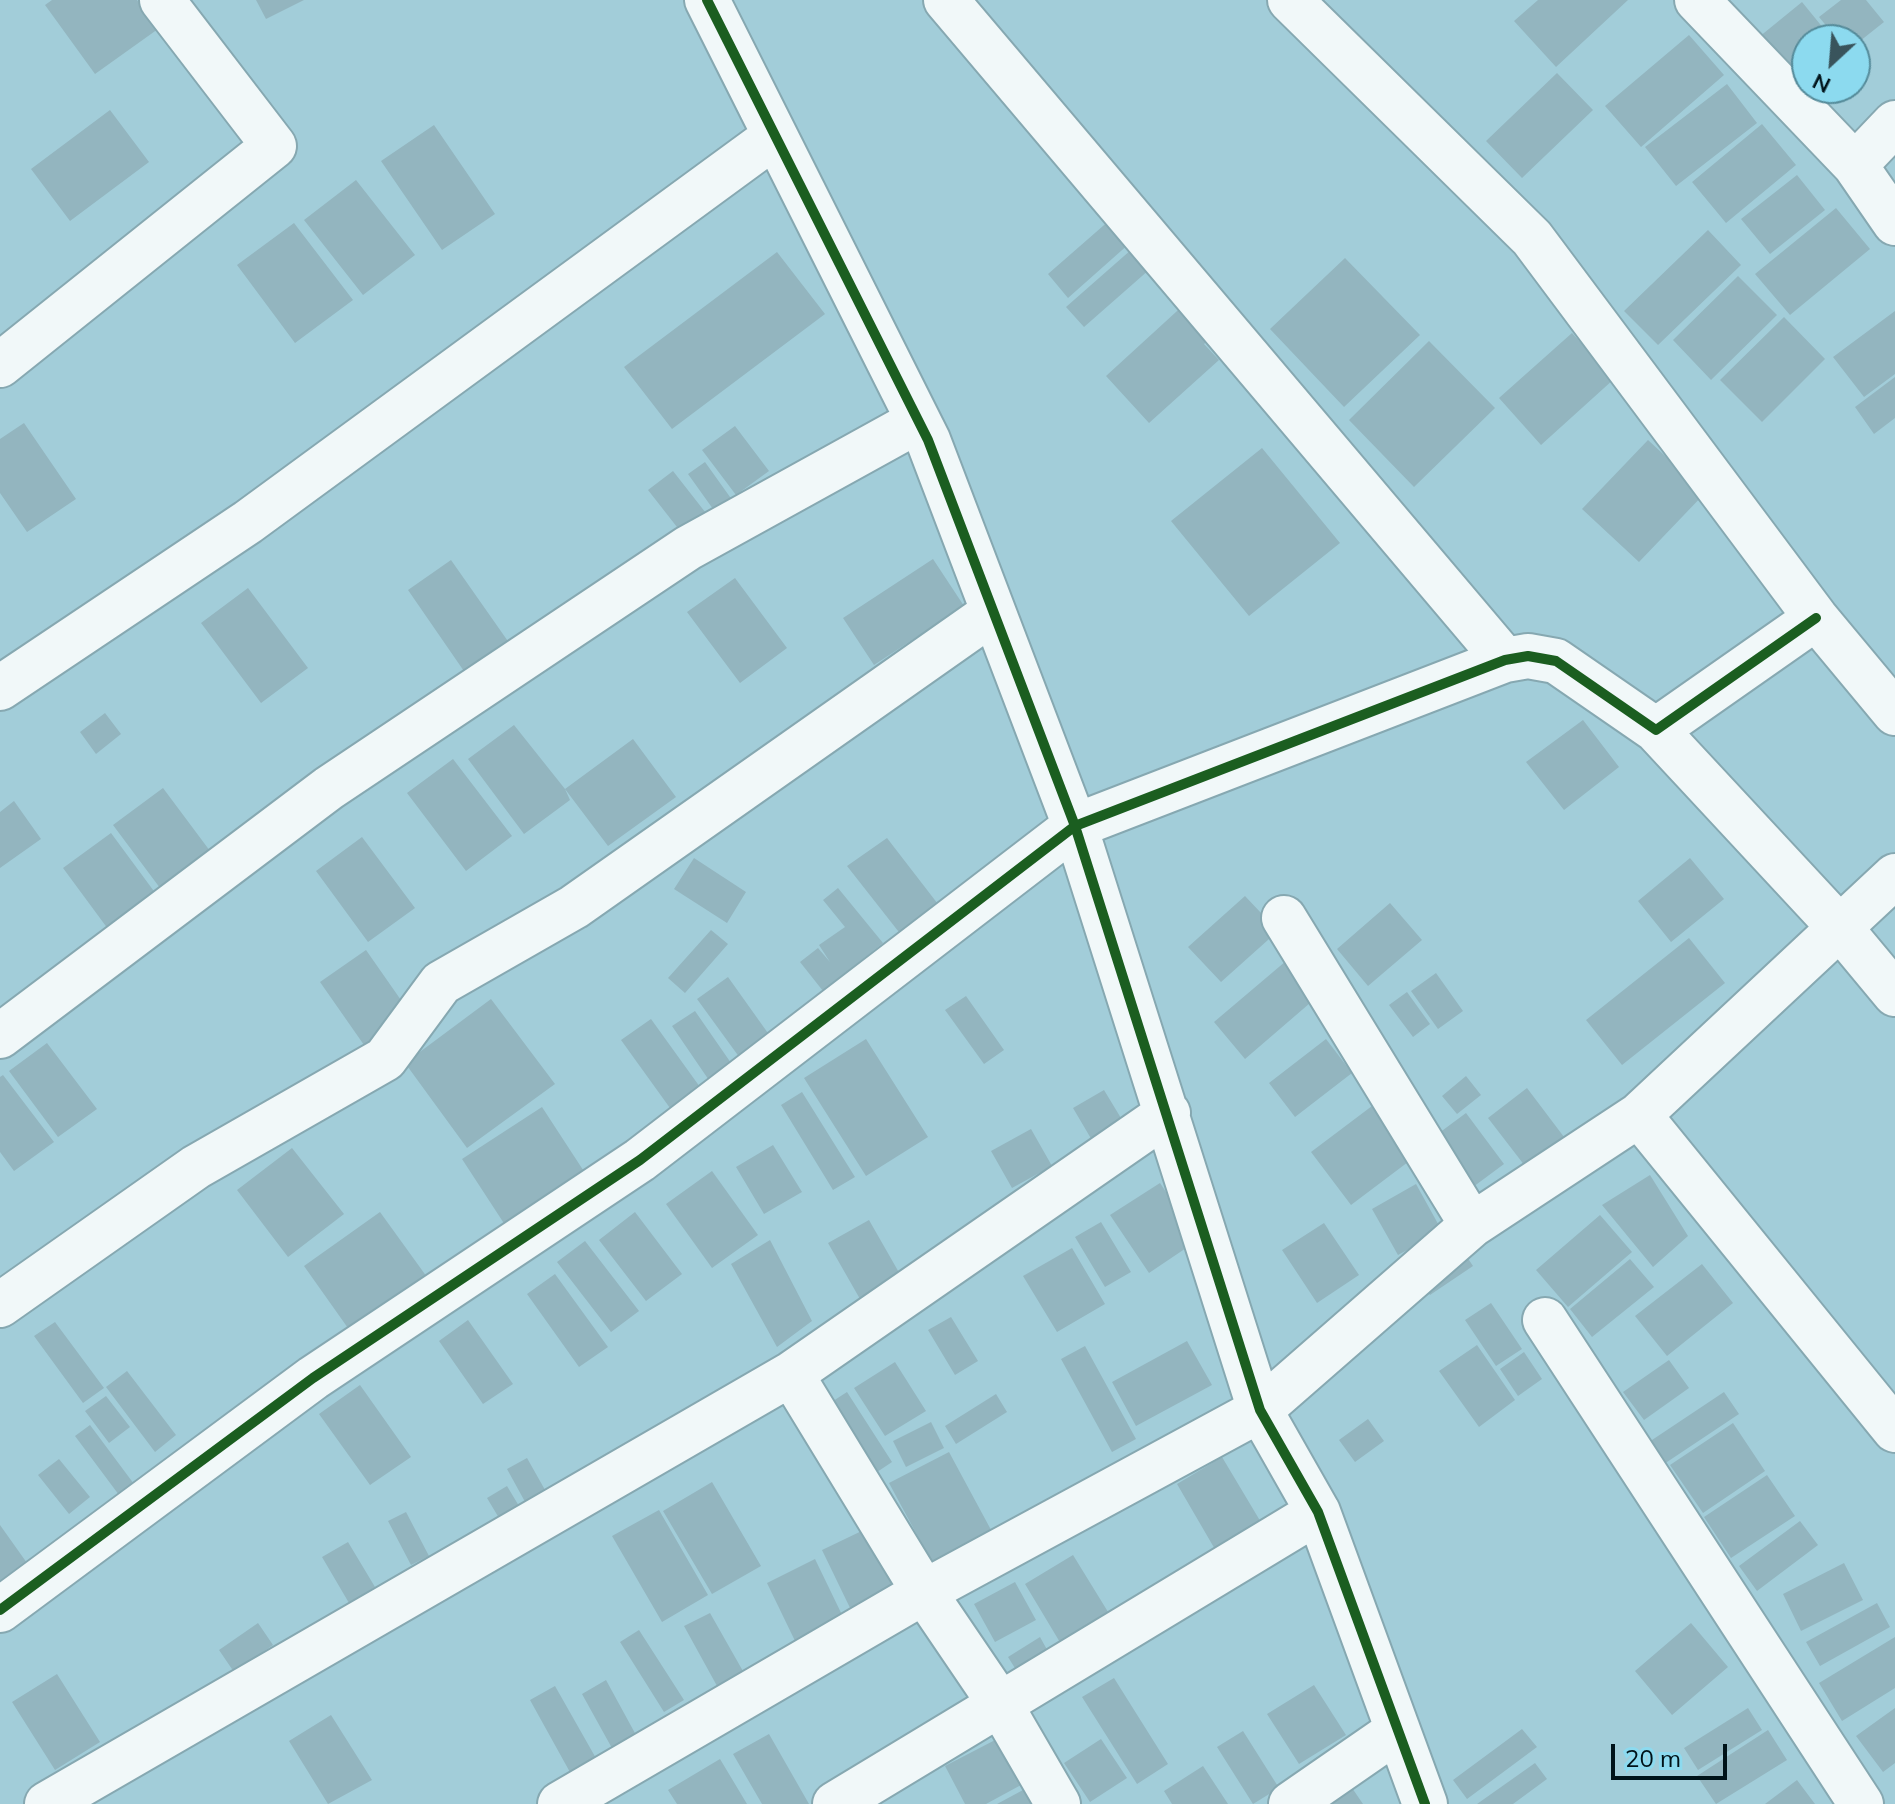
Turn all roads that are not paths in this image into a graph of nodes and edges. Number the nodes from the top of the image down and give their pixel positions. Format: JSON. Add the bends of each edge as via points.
{"nodes":[{"id":1,"x":162,"y":0,"type":"edge"},
{"id":2,"x":707,"y":0,"type":"edge"},
{"id":3,"x":946,"y":0,"type":"edge"},
{"id":4,"x":1290,"y":0,"type":"edge"},
{"id":5,"x":1697,"y":0,"type":"edge"},
{"id":6,"x":1895,"y":123,"type":"edge"},
{"id":7,"x":775,"y":136,"type":"junction"},
{"id":8,"x":1855,"y":165,"type":"junction"},
{"id":9,"x":1895,"y":223,"type":"edge"},
{"id":10,"x":0,"y":365,"type":"edge"},
{"id":11,"x":918,"y":421,"type":"junction"},
{"id":12,"x":992,"y":613,"type":"junction"},
{"id":13,"x":1816,"y":618,"type":"junction"},
{"id":14,"x":1505,"y":660,"type":"junction"},
{"id":15,"x":0,"y":688,"type":"edge"},
{"id":16,"x":1895,"y":713,"type":"edge"},
{"id":17,"x":1656,"y":730,"type":"junction"},
{"id":18,"x":1075,"y":826,"type":"junction"},
{"id":19,"x":1895,"y":876,"type":"edge"},
{"id":20,"x":1284,"y":918,"type":"dead end"},
{"id":21,"x":1841,"y":929,"type":"junction"},
{"id":22,"x":1895,"y":994,"type":"edge"},
{"id":23,"x":0,"y":1036,"type":"edge"},
{"id":24,"x":1168,"y":1113,"type":"junction"},
{"id":25,"x":1639,"y":1115,"type":"junction"},
{"id":26,"x":1472,"y":1225,"type":"junction"},
{"id":27,"x":0,"y":1305,"type":"edge"},
{"id":28,"x":1545,"y":1320,"type":"dead end"},
{"id":29,"x":791,"y":1374,"type":"junction"},
{"id":30,"x":1260,"y":1410,"type":"junction"},
{"id":31,"x":1895,"y":1430,"type":"edge"},
{"id":32,"x":1318,"y":1512,"type":"junction"},
{"id":33,"x":924,"y":1592,"type":"junction"},
{"id":34,"x":0,"y":1610,"type":"edge"},
{"id":35,"x":1000,"y":1704,"type":"junction"},
{"id":36,"x":1398,"y":1730,"type":"junction"},
{"id":37,"x":47,"y":1804,"type":"edge"},
{"id":38,"x":560,"y":1804,"type":"edge"},
{"id":39,"x":835,"y":1804,"type":"edge"},
{"id":40,"x":1058,"y":1804,"type":"edge"},
{"id":41,"x":1291,"y":1804,"type":"edge"},
{"id":42,"x":1425,"y":1804,"type":"edge"},
{"id":43,"x":1861,"y":1804,"type":"edge"}],
"edges":[{"from":1,"to":10,"type":"street","via":[[274,146]]},
{"from":2,"to":7,"type":"street"},
{"from":3,"to":14,"type":"street"},
{"from":4,"to":13,"type":"street","via":[[1532,238]]},
{"from":5,"to":8,"type":"street"},
{"from":6,"to":8,"type":"street"},
{"from":7,"to":11,"type":"street"},
{"from":7,"to":15,"type":"street","via":[[248,522]]},
{"from":8,"to":9,"type":"street"},
{"from":11,"to":12,"type":"street"},
{"from":11,"to":23,"type":"street","via":[[688,548],[329,788]]},
{"from":12,"to":18,"type":"street"},
{"from":12,"to":27,"type":"street","via":[[574,907],[441,983],[385,1059],[196,1167]]},
{"from":13,"to":16,"type":"street"},
{"from":13,"to":17,"type":"street"},
{"from":14,"to":17,"type":"street","via":[[1528,656],[1556,661]]},
{"from":14,"to":18,"type":"street"},
{"from":17,"to":21,"type":"street"},
{"from":18,"to":24,"type":"street"},
{"from":18,"to":34,"type":"street","via":[[640,1160],[313,1378]]},
{"from":19,"to":21,"type":"street"},
{"from":20,"to":26,"type":"street"},
{"from":21,"to":22,"type":"street"},
{"from":21,"to":25,"type":"street"},
{"from":24,"to":29,"type":"street"},
{"from":24,"to":30,"type":"street"},
{"from":25,"to":26,"type":"street"},
{"from":25,"to":31,"type":"street"},
{"from":26,"to":30,"type":"street"},
{"from":28,"to":43,"type":"street"},
{"from":29,"to":33,"type":"street"},
{"from":29,"to":37,"type":"street"},
{"from":30,"to":32,"type":"street"},
{"from":30,"to":33,"type":"street"},
{"from":32,"to":35,"type":"street"},
{"from":32,"to":36,"type":"street"},
{"from":33,"to":35,"type":"street"},
{"from":33,"to":38,"type":"street"},
{"from":35,"to":39,"type":"street"},
{"from":35,"to":40,"type":"street"},
{"from":36,"to":41,"type":"street"},
{"from":36,"to":42,"type":"street"}]}
